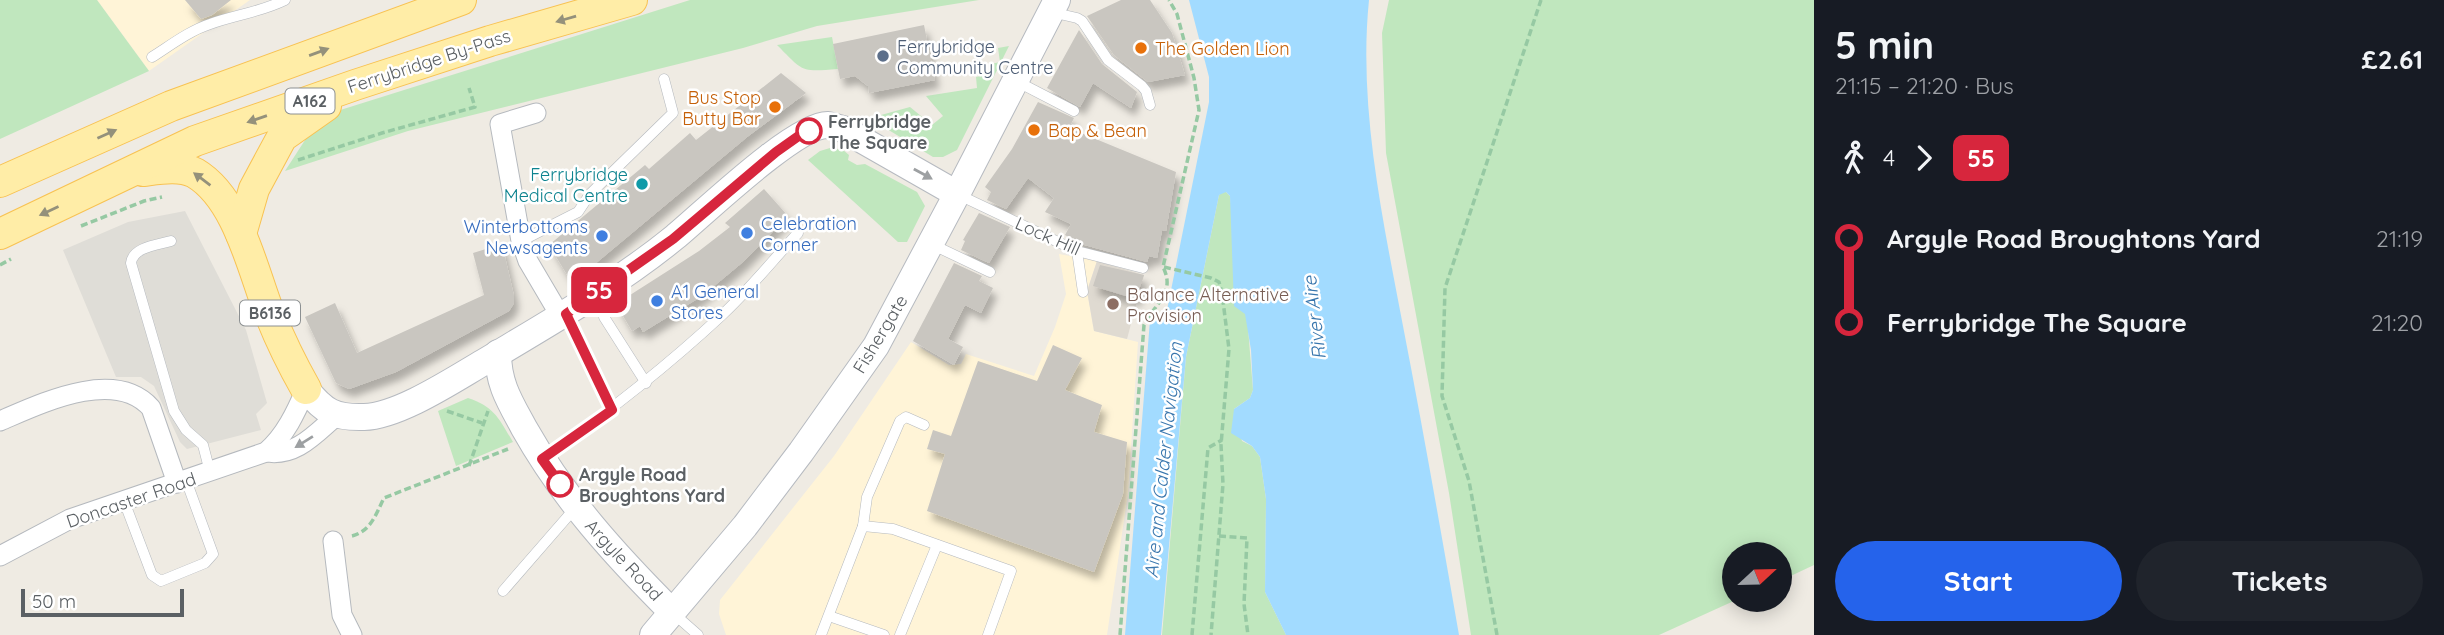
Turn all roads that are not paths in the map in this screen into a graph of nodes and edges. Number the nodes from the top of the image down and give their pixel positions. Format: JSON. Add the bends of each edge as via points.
{"nodes":[{"id":1,"x":285,"y":0,"type":"edge"},
{"id":2,"x":461,"y":0,"type":"edge"},
{"id":3,"x":632,"y":0,"type":"edge"},
{"id":4,"x":272,"y":3,"type":"edge"},
{"id":5,"x":1054,"y":6,"type":"edge"},
{"id":6,"x":152,"y":57,"type":"dead end"},
{"id":7,"x":664,"y":79,"type":"dead end"},
{"id":8,"x":1016,"y":81,"type":"junction"},
{"id":9,"x":355,"y":85,"type":"junction"},
{"id":10,"x":1150,"y":105,"type":"dead end"},
{"id":11,"x":1074,"y":111,"type":"dead end"},
{"id":12,"x":536,"y":113,"type":"dead end"},
{"id":13,"x":132,"y":172,"type":"junction"},
{"id":14,"x":0,"y":182,"type":"edge"},
{"id":15,"x":957,"y":194,"type":"junction"},
{"id":16,"x":798,"y":233,"type":"dead end"},
{"id":17,"x":0,"y":234,"type":"edge"},
{"id":18,"x":241,"y":234,"type":"junction"},
{"id":19,"x":171,"y":241,"type":"dead end"},
{"id":20,"x":521,"y":241,"type":"junction"},
{"id":21,"x":931,"y":244,"type":"junction"},
{"id":22,"x":1077,"y":251,"type":"junction"},
{"id":23,"x":1143,"y":268,"type":"dead end"},
{"id":24,"x":990,"y":272,"type":"dead end"},
{"id":25,"x":1083,"y":292,"type":"dead end"},
{"id":26,"x":564,"y":315,"type":"junction"},
{"id":27,"x":604,"y":317,"type":"dead end"},
{"id":28,"x":498,"y":354,"type":"junction"},
{"id":29,"x":457,"y":378,"type":"junction"},
{"id":30,"x":646,"y":383,"type":"junction"},
{"id":31,"x":306,"y":389,"type":"junction"},
{"id":32,"x":502,"y":396,"type":"junction"},
{"id":33,"x":612,"y":410,"type":"junction"},
{"id":34,"x":336,"y":416,"type":"junction"},
{"id":35,"x":0,"y":421,"type":"edge"},
{"id":36,"x":924,"y":425,"type":"dead end"},
{"id":37,"x":536,"y":449,"type":"junction"},
{"id":38,"x":266,"y":452,"type":"junction"},
{"id":39,"x":210,"y":472,"type":"junction"},
{"id":40,"x":182,"y":482,"type":"junction"},
{"id":41,"x":124,"y":501,"type":"junction"},
{"id":42,"x":576,"y":506,"type":"junction"},
{"id":43,"x":863,"y":526,"type":"junction"},
{"id":44,"x":334,"y":541,"type":"road end"},
{"id":45,"x":937,"y":545,"type":"junction"},
{"id":46,"x":0,"y":556,"type":"edge"},
{"id":47,"x":503,"y":591,"type":"dead end"},
{"id":48,"x":672,"y":612,"type":"junction"},
{"id":49,"x":829,"y":616,"type":"junction"},
{"id":50,"x":352,"y":635,"type":"edge"},
{"id":51,"x":653,"y":635,"type":"edge"},
{"id":52,"x":698,"y":635,"type":"edge"},
{"id":53,"x":821,"y":635,"type":"edge"},
{"id":54,"x":884,"y":635,"type":"edge"},
{"id":55,"x":900,"y":635,"type":"edge"},
{"id":56,"x":988,"y":635,"type":"edge"}],
"edges":[{"from":1,"to":4,"type":"lane"},
{"from":14,"to":2,"type":"main road","number":"A162","one_way":true,"via":[[171,106]]},
{"from":3,"to":9,"type":"main road","name":"Ferrybridge By-Pass","number":"A162","one_way":true},
{"from":4,"to":6,"type":"lane","via":[[192,31]]},
{"from":5,"to":8,"type":"main road","name":"Fishergate"},
{"from":5,"to":10,"type":"lane","via":[[1087,26],[1108,60],[1146,91]]},
{"from":7,"to":20,"type":"lane","via":[[673,113],[590,194],[578,212]]},
{"from":8,"to":11,"type":"lane"},
{"from":8,"to":15,"type":"main road","name":"Fishergate"},
{"from":9,"to":13,"type":"main road","name":"Ferrybridge By-Pass","number":"A162","one_way":true,"via":[[195,141]]},
{"from":9,"to":18,"type":"main road","via":[[282,137],[254,189]]},
{"from":12,"to":20,"type":"street","via":[[500,124]]},
{"from":13,"to":17,"type":"main road","name":"Ferrybridge By-Pass","number":"A162","one_way":true},
{"from":18,"to":13,"type":"main road","one_way":true,"via":[[221,197],[193,172],[173,168]]},
{"from":15,"to":21,"type":"main road","name":"Fishergate"},
{"from":15,"to":22,"type":"lane","name":"Lock Hill"},
{"from":26,"to":15,"type":"main road","one_way":true,"via":[[673,239],[776,152],[800,135],[826,125]]},
{"from":16,"to":30,"type":"lane","via":[[724,313]]},
{"from":18,"to":31,"type":"main road","number":"B6136","via":[[271,318]]},
{"from":19,"to":39,"type":"lane","via":[[136,252],[131,263],[174,411],[203,445]]},
{"from":20,"to":26,"type":"street","via":[[528,261]]},
{"from":21,"to":24,"type":"lane"},
{"from":21,"to":48,"type":"main road","name":"Fishergate","via":[[876,346],[801,452]]},
{"from":22,"to":23,"type":"lane","name":"Lock Hill"},
{"from":22,"to":25,"type":"lane"},
{"from":26,"to":28,"type":"main road"},
{"from":26,"to":33,"type":"lane"},
{"from":27,"to":30,"type":"lane"},
{"from":28,"to":29,"type":"main road"},
{"from":28,"to":32,"type":"main road","name":"Argyle Road"},
{"from":29,"to":32,"type":"main road","via":[[473,379]]},
{"from":29,"to":34,"type":"main road","via":[[398,408],[367,417]]},
{"from":30,"to":33,"type":"lane"},
{"from":31,"to":34,"type":"main road","number":"B6136","via":[[319,406]]},
{"from":31,"to":38,"type":"street","name":"Doncaster Road","via":[[288,427]]},
{"from":32,"to":37,"type":"main road","name":"Argyle Road"},
{"from":33,"to":37,"type":"lane"},
{"from":34,"to":38,"type":"street","name":"Doncaster Road","one_way":true,"via":[[292,450]]},
{"from":35,"to":40,"type":"street","via":[[55,397],[111,389],[130,392],[151,408]]},
{"from":36,"to":43,"type":"lane","via":[[906,418],[900,421],[867,497]]},
{"from":37,"to":42,"type":"main road","name":"Argyle Road"},
{"from":38,"to":39,"type":"street","name":"Doncaster Road"},
{"from":39,"to":40,"type":"street","name":"Doncaster Road"},
{"from":40,"to":41,"type":"street","name":"Doncaster Road"},
{"from":40,"to":41,"type":"lane","via":[[213,554],[205,563],[161,581],[152,575]]},
{"from":41,"to":46,"type":"street","name":"Doncaster Road","via":[[70,519]]},
{"from":42,"to":47,"type":"lane"},
{"from":42,"to":48,"type":"main road","name":"Argyle Road"},
{"from":43,"to":45,"type":"lane","via":[[893,529]]},
{"from":43,"to":49,"type":"lane"},
{"from":44,"to":50,"type":"street","via":[[342,615]]},
{"from":45,"to":55,"type":"lane"},
{"from":45,"to":56,"type":"lane","via":[[1011,570]]},
{"from":48,"to":51,"type":"main road","name":"Fishergate"},
{"from":48,"to":52,"type":"lane"},
{"from":49,"to":53,"type":"lane"},
{"from":49,"to":54,"type":"lane"}]}
